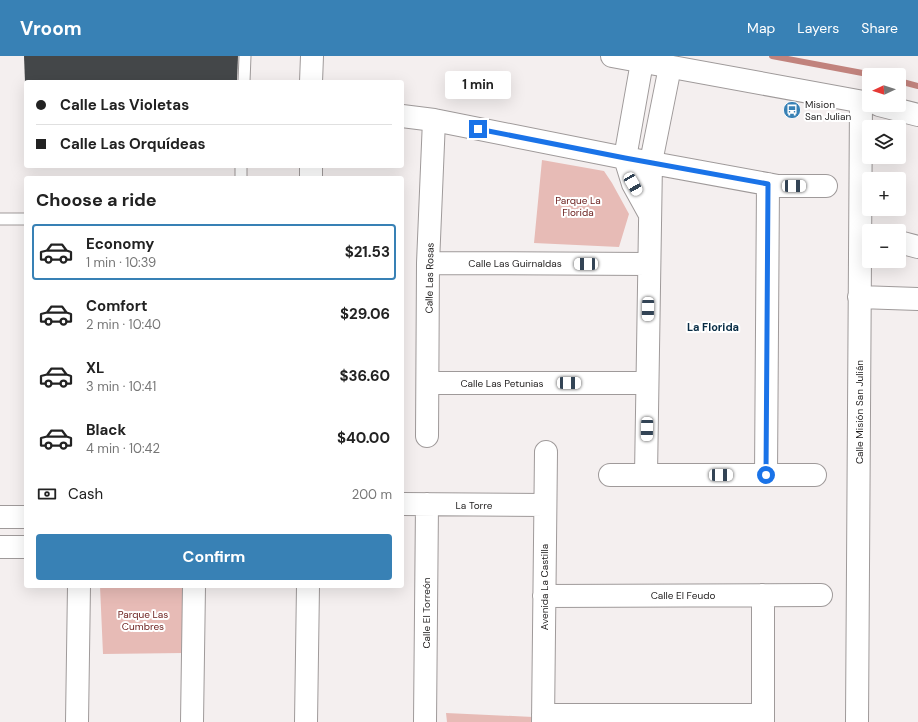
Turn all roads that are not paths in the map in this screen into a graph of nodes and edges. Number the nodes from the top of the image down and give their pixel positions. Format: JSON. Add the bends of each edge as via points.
{"nodes":[{"id":1,"x":245,"y":56,"type":"edge"},
{"id":2,"x":312,"y":56,"type":"edge"},
{"id":3,"x":612,"y":56,"type":"edge"},
{"id":4,"x":642,"y":62,"type":"junction"},
{"id":5,"x":670,"y":66,"type":"junction"},
{"id":6,"x":244,"y":80,"type":"edge"},
{"id":7,"x":311,"y":80,"type":"edge"},
{"id":8,"x":862,"y":102,"type":"edge"},
{"id":9,"x":870,"y":112,"type":"edge"},
{"id":10,"x":906,"y":112,"type":"edge"},
{"id":11,"x":918,"y":115,"type":"edge"},
{"id":12,"x":404,"y":116,"type":"edge"},
{"id":13,"x":434,"y":120,"type":"junction"},
{"id":14,"x":625,"y":158,"type":"junction"},
{"id":15,"x":651,"y":162,"type":"junction"},
{"id":16,"x":768,"y":184,"type":"junction"},
{"id":17,"x":826,"y":186,"type":"dead end"},
{"id":18,"x":649,"y":213,"type":"junction"},
{"id":19,"x":0,"y":219,"type":"edge"},
{"id":20,"x":24,"y":219,"type":"edge"},
{"id":21,"x":864,"y":224,"type":"edge"},
{"id":22,"x":906,"y":244,"type":"edge"},
{"id":23,"x":918,"y":247,"type":"edge"},
{"id":24,"x":862,"y":260,"type":"edge"},
{"id":25,"x":428,"y":263,"type":"junction"},
{"id":26,"x":649,"y":264,"type":"junction"},
{"id":27,"x":859,"y":297,"type":"junction"},
{"id":28,"x":918,"y":299,"type":"edge"},
{"id":29,"x":428,"y":383,"type":"junction"},
{"id":30,"x":647,"y":384,"type":"junction"},
{"id":31,"x":427,"y":436,"type":"dead end"},
{"id":32,"x":546,"y":452,"type":"dead end"},
{"id":33,"x":610,"y":475,"type":"dead end"},
{"id":34,"x":646,"y":475,"type":"junction"},
{"id":35,"x":766,"y":475,"type":"junction"},
{"id":36,"x":815,"y":476,"type":"dead end"},
{"id":37,"x":404,"y":504,"type":"edge"},
{"id":38,"x":427,"y":504,"type":"junction"},
{"id":39,"x":545,"y":505,"type":"junction"},
{"id":40,"x":0,"y":517,"type":"edge"},
{"id":41,"x":24,"y":517,"type":"edge"},
{"id":42,"x":24,"y":547,"type":"edge"},
{"id":43,"x":0,"y":548,"type":"edge"},
{"id":44,"x":79,"y":588,"type":"edge"},
{"id":45,"x":194,"y":588,"type":"edge"},
{"id":46,"x":308,"y":588,"type":"edge"},
{"id":47,"x":764,"y":595,"type":"junction"},
{"id":48,"x":821,"y":595,"type":"dead end"},
{"id":49,"x":544,"y":596,"type":"junction"},
{"id":50,"x":763,"y":718,"type":"edge"},
{"id":51,"x":543,"y":719,"type":"edge"},
{"id":52,"x":77,"y":722,"type":"edge"},
{"id":53,"x":192,"y":722,"type":"edge"},
{"id":54,"x":306,"y":722,"type":"edge"},
{"id":55,"x":425,"y":722,"type":"edge"},
{"id":56,"x":857,"y":722,"type":"edge"}],
"edges":[{"from":1,"to":6,"type":"lane"},
{"from":2,"to":7,"type":"street"},
{"from":3,"to":4,"type":"street"},
{"from":4,"to":5,"type":"street"},
{"from":4,"to":14,"type":"street"},
{"from":5,"to":8,"type":"street"},
{"from":5,"to":15,"type":"street"},
{"from":9,"to":21,"type":"street","name":"Calle Misión San Julián"},
{"from":10,"to":11,"type":"street"},
{"from":12,"to":13,"type":"street"},
{"from":13,"to":14,"type":"street"},
{"from":13,"to":25,"type":"street","name":"Calle Las Rosas"},
{"from":14,"to":15,"type":"street"},
{"from":14,"to":18,"type":"street","via":[[633,184]]},
{"from":15,"to":16,"type":"street"},
{"from":15,"to":18,"type":"street"},
{"from":16,"to":17,"type":"street"},
{"from":16,"to":35,"type":"street"},
{"from":18,"to":26,"type":"street"},
{"from":19,"to":20,"type":"lane"},
{"from":22,"to":23,"type":"street"},
{"from":24,"to":27,"type":"street","name":"Calle Misión San Julián"},
{"from":25,"to":26,"type":"street","name":"Calle Las Guirnaldas"},
{"from":25,"to":29,"type":"street","name":"Calle Las Rosas"},
{"from":26,"to":30,"type":"street"},
{"from":27,"to":28,"type":"street"},
{"from":27,"to":56,"type":"street","name":"Calle Misión San Julián"},
{"from":29,"to":30,"type":"street","name":"Calle Las Petunias"},
{"from":29,"to":31,"type":"street","name":"Calle Las Rosas"},
{"from":30,"to":34,"type":"street"},
{"from":32,"to":39,"type":"street","name":"Avenida La Castilla"},
{"from":33,"to":34,"type":"street"},
{"from":34,"to":35,"type":"street"},
{"from":35,"to":36,"type":"street"},
{"from":37,"to":38,"type":"street","name":"La Torre"},
{"from":38,"to":39,"type":"street","name":"La Torre"},
{"from":38,"to":55,"type":"street","name":"Calle El Torreón"},
{"from":39,"to":49,"type":"street","name":"Avenida La Castilla"},
{"from":40,"to":41,"type":"street"},
{"from":42,"to":43,"type":"street"},
{"from":44,"to":52,"type":"street"},
{"from":45,"to":53,"type":"street"},
{"from":46,"to":54,"type":"street"},
{"from":47,"to":48,"type":"street","name":"Calle El Feudo"},
{"from":47,"to":49,"type":"street","name":"Calle El Feudo"},
{"from":47,"to":50,"type":"street"},
{"from":49,"to":51,"type":"street","name":"Avenida La Castilla"},
{"from":50,"to":51,"type":"street"}]}
